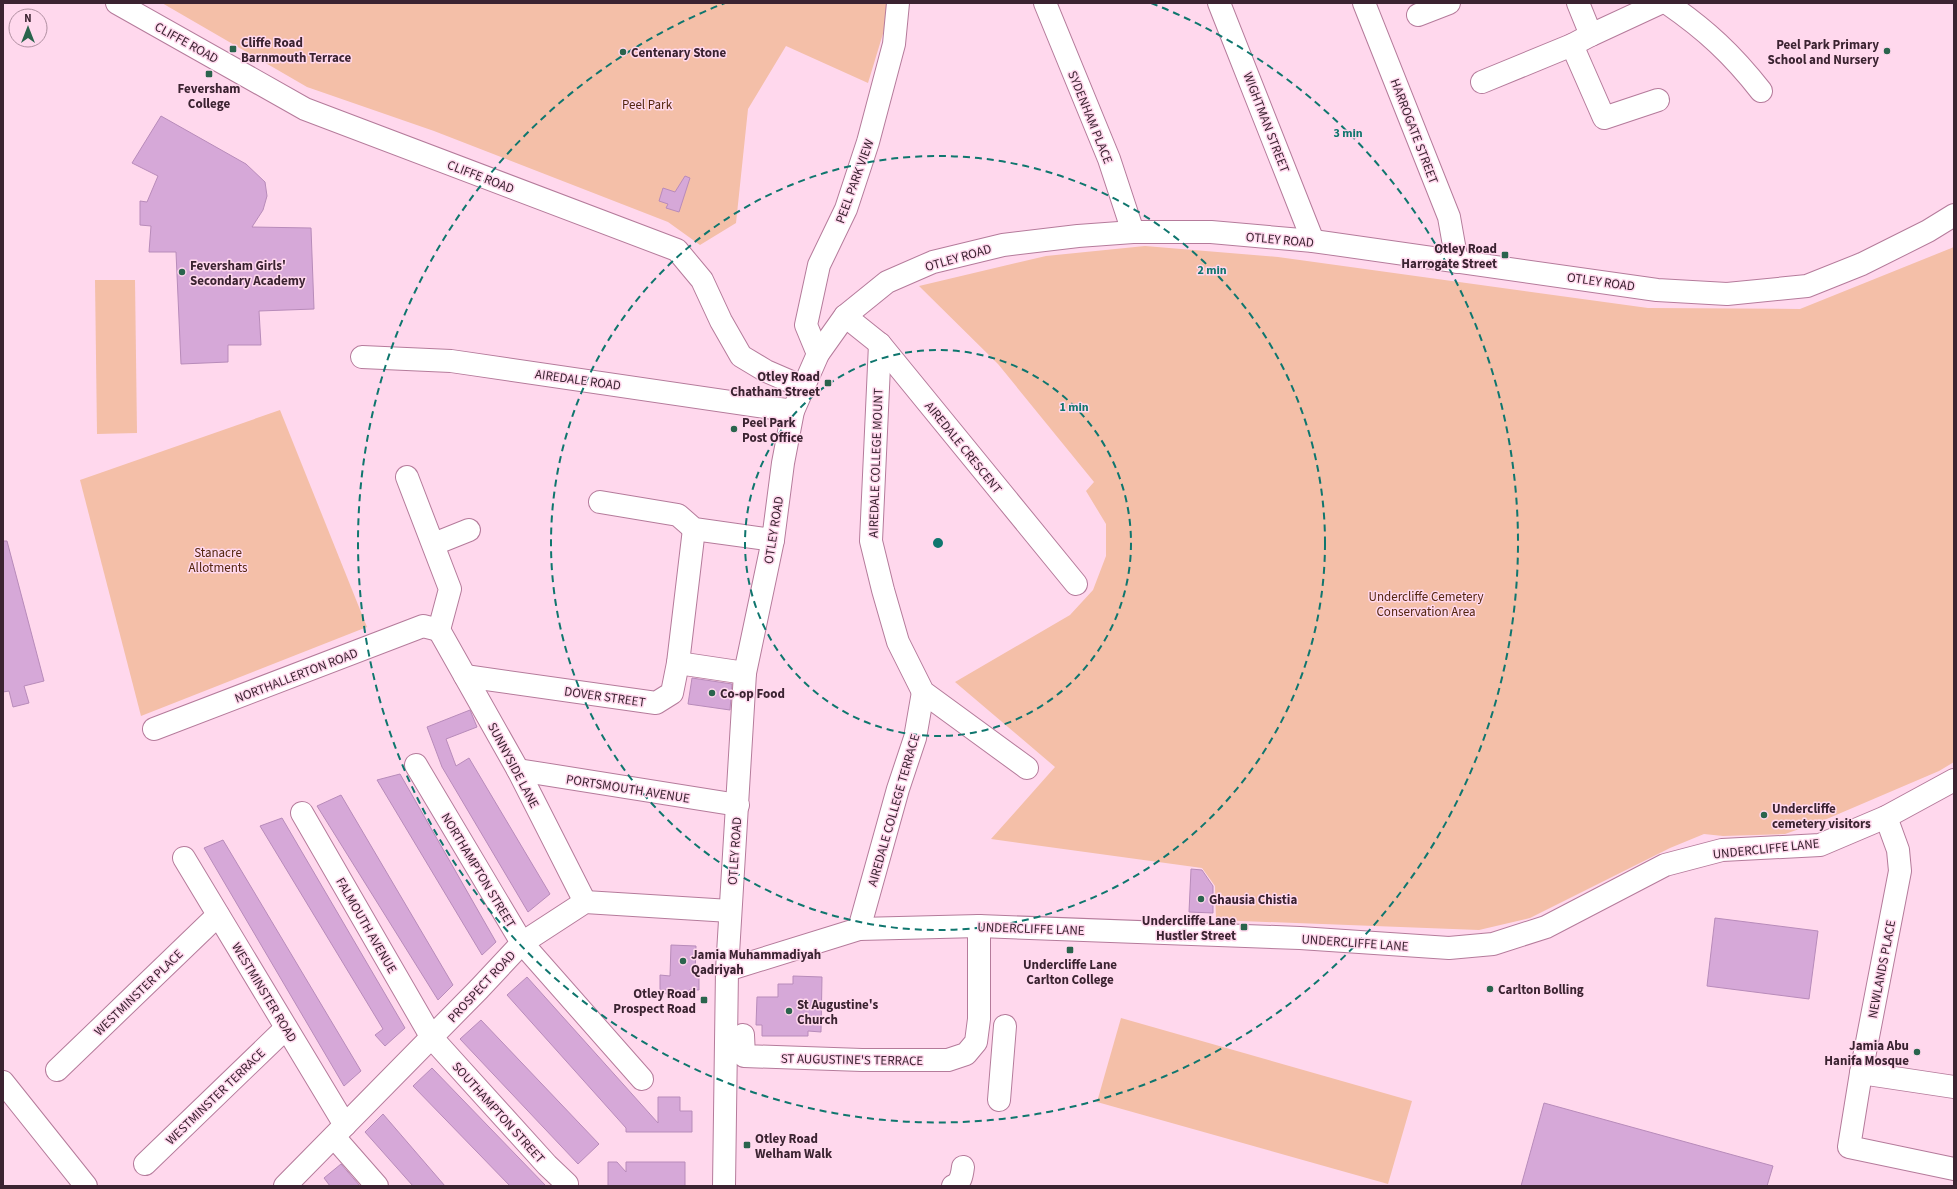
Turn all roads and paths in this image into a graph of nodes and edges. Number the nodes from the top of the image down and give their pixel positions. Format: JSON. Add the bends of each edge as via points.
{"nodes":[{"id":1,"x":117,"y":3,"type":"edge"},
{"id":2,"x":898,"y":3,"type":"edge"},
{"id":3,"x":1045,"y":3,"type":"edge"},
{"id":4,"x":1219,"y":3,"type":"edge"},
{"id":5,"x":1364,"y":3,"type":"edge"},
{"id":6,"x":1449,"y":3,"type":"edge"},
{"id":7,"x":1578,"y":3,"type":"edge"},
{"id":8,"x":1660,"y":3,"type":"edge"},
{"id":9,"x":1667,"y":3,"type":"edge"},
{"id":10,"x":1418,"y":15,"type":"dead end"},
{"id":11,"x":1582,"y":40,"type":"junction"},
{"id":12,"x":1482,"y":82,"type":"dead end"},
{"id":13,"x":1761,"y":91,"type":"dead end"},
{"id":14,"x":1658,"y":100,"type":"dead end"},
{"id":15,"x":1954,"y":215,"type":"edge"},
{"id":16,"x":1134,"y":232,"type":"junction"},
{"id":17,"x":1313,"y":241,"type":"junction"},
{"id":18,"x":1457,"y":262,"type":"junction"},
{"id":19,"x":845,"y":316,"type":"junction"},
{"id":20,"x":880,"y":344,"type":"junction"},
{"id":21,"x":818,"y":354,"type":"junction"},
{"id":22,"x":362,"y":357,"type":"dead end"},
{"id":23,"x":803,"y":388,"type":"junction"},
{"id":24,"x":793,"y":411,"type":"junction"},
{"id":25,"x":407,"y":477,"type":"dead end"},
{"id":26,"x":600,"y":502,"type":"dead end"},
{"id":27,"x":694,"y":528,"type":"junction"},
{"id":28,"x":469,"y":530,"type":"dead end"},
{"id":29,"x":773,"y":540,"type":"junction"},
{"id":30,"x":434,"y":544,"type":"junction"},
{"id":31,"x":1076,"y":584,"type":"dead end"},
{"id":32,"x":439,"y":630,"type":"junction"},
{"id":33,"x":678,"y":663,"type":"junction"},
{"id":34,"x":745,"y":672,"type":"junction"},
{"id":35,"x":465,"y":676,"type":"junction"},
{"id":36,"x":923,"y":692,"type":"junction"},
{"id":37,"x":154,"y":729,"type":"dead end"},
{"id":38,"x":416,"y":765,"type":"dead end"},
{"id":39,"x":1027,"y":768,"type":"dead end"},
{"id":40,"x":518,"y":770,"type":"junction"},
{"id":41,"x":1954,"y":780,"type":"edge"},
{"id":42,"x":738,"y":805,"type":"junction"},
{"id":43,"x":302,"y":813,"type":"dead end"},
{"id":44,"x":1886,"y":817,"type":"junction"},
{"id":45,"x":184,"y":858,"type":"dead end"},
{"id":46,"x":585,"y":902,"type":"junction"},
{"id":47,"x":730,"y":911,"type":"junction"},
{"id":48,"x":218,"y":915,"type":"junction"},
{"id":49,"x":979,"y":926,"type":"junction"},
{"id":50,"x":859,"y":928,"type":"junction"},
{"id":51,"x":522,"y":942,"type":"junction"},
{"id":52,"x":727,"y":970,"type":"junction"},
{"id":53,"x":286,"y":1028,"type":"junction"},
{"id":54,"x":743,"y":1035,"type":"dead end"},
{"id":55,"x":432,"y":1038,"type":"junction"},
{"id":56,"x":976,"y":1042,"type":"junction"},
{"id":57,"x":57,"y":1070,"type":"dead end"},
{"id":58,"x":1861,"y":1073,"type":"junction"},
{"id":59,"x":642,"y":1079,"type":"dead end"},
{"id":60,"x":3,"y":1082,"type":"edge"},
{"id":61,"x":1954,"y":1087,"type":"edge"},
{"id":62,"x":999,"y":1100,"type":"dead end"},
{"id":63,"x":339,"y":1131,"type":"junction"},
{"id":64,"x":145,"y":1164,"type":"dead end"},
{"id":65,"x":962,"y":1167,"type":"dead end"},
{"id":66,"x":1954,"y":1169,"type":"edge"},
{"id":67,"x":568,"y":1184,"type":"dead end"},
{"id":68,"x":86,"y":1186,"type":"edge"},
{"id":69,"x":286,"y":1186,"type":"edge"},
{"id":70,"x":377,"y":1186,"type":"edge"},
{"id":71,"x":724,"y":1186,"type":"edge"},
{"id":72,"x":952,"y":1186,"type":"edge"}],
"edges":[{"from":1,"to":23,"type":"street","name":"CLIFFE ROAD","via":[[305,109],[677,250],[702,280],[741,356]]},
{"from":2,"to":21,"type":"street","name":"PEEL PARK VIEW","via":[[894,44],[868,142],[846,209],[819,265],[806,325]]},
{"from":3,"to":16,"type":"street","name":"SYDENHAM PLACE","via":[[1109,159]]},
{"from":4,"to":17,"type":"street","name":"WIGHTMAN STREET"},
{"from":5,"to":18,"type":"street","name":"HARROGATE STREET","via":[[1448,217]]},
{"from":6,"to":10,"type":"street"},
{"from":7,"to":11,"type":"street"},
{"from":8,"to":11,"type":"street"},
{"from":9,"to":13,"type":"street","via":[[1701,26],[1740,64]]},
{"from":11,"to":12,"type":"street"},
{"from":11,"to":14,"type":"street","via":[[1604,118]]},
{"from":15,"to":18,"type":"street","name":"OTLEY ROAD","via":[[1862,264],[1807,286],[1727,294],[1657,290]]},
{"from":16,"to":17,"type":"street","name":"OTLEY ROAD","via":[[1211,232]]},
{"from":16,"to":19,"type":"street","name":"OTLEY ROAD","via":[[1003,245],[933,262],[887,282]]},
{"from":17,"to":18,"type":"street","name":"OTLEY ROAD"},
{"from":19,"to":20,"type":"street","name":"AIREDALE CRESCENT"},
{"from":19,"to":21,"type":"street","name":"OTLEY ROAD"},
{"from":20,"to":31,"type":"street","name":"AIREDALE CRESCENT"},
{"from":20,"to":36,"type":"street","name":"AIREDALE COLLEGE MOUNT","via":[[871,541],[882,590],[898,642]]},
{"from":21,"to":23,"type":"street","name":"OTLEY ROAD"},
{"from":22,"to":24,"type":"street","name":"AIREDALE ROAD","via":[[451,360]]},
{"from":23,"to":24,"type":"street","name":"OTLEY ROAD"},
{"from":24,"to":29,"type":"street","name":"OTLEY ROAD"},
{"from":25,"to":30,"type":"street"},
{"from":26,"to":27,"type":"street","via":[[678,515]]},
{"from":27,"to":29,"type":"street"},
{"from":27,"to":33,"type":"street","name":"DOVER STREET"},
{"from":28,"to":30,"type":"street"},
{"from":29,"to":34,"type":"street","name":"OTLEY ROAD"},
{"from":30,"to":32,"type":"street","via":[[450,589]]},
{"from":32,"to":35,"type":"street","name":"SUNNYSIDE LANE"},
{"from":32,"to":37,"type":"street","name":"NORTHALLERTON ROAD","via":[[423,626]]},
{"from":33,"to":34,"type":"street"},
{"from":33,"to":35,"type":"street","name":"DOVER STREET","via":[[672,693],[656,703]]},
{"from":34,"to":42,"type":"street","name":"OTLEY ROAD"},
{"from":35,"to":40,"type":"street","name":"SUNNYSIDE LANE"},
{"from":36,"to":39,"type":"street"},
{"from":36,"to":50,"type":"street","name":"AIREDALE COLLEGE TERRACE","via":[[915,738]]},
{"from":38,"to":51,"type":"street","name":"NORTHAMPTON STREET"},
{"from":40,"to":42,"type":"street","name":"PORTSMOUTH AVENUE"},
{"from":40,"to":46,"type":"street","name":"SUNNYSIDE LANE"},
{"from":41,"to":44,"type":"street","name":"UNDERCLIFFE LANE"},
{"from":42,"to":47,"type":"street","name":"OTLEY ROAD"},
{"from":43,"to":55,"type":"street","name":"FALMOUTH AVENUE"},
{"from":44,"to":49,"type":"street","name":"UNDERCLIFFE LANE","via":[[1820,845],[1722,850],[1665,865],[1546,928],[1493,944],[1449,948],[1300,938]]},
{"from":44,"to":58,"type":"street","name":"NEWLANDS PLACE","via":[[1898,850],[1900,871]]},
{"from":45,"to":48,"type":"street","name":"WESTMINSTER ROAD"},
{"from":46,"to":47,"type":"street"},
{"from":46,"to":51,"type":"street","name":"PROSPECT ROAD"},
{"from":47,"to":52,"type":"street","name":"OTLEY ROAD"},
{"from":48,"to":53,"type":"street","name":"WESTMINSTER ROAD"},
{"from":48,"to":57,"type":"street","name":"WESTMINSTER PLACE"},
{"from":49,"to":50,"type":"street","name":"UNDERCLIFFE LANE"},
{"from":49,"to":56,"type":"street","via":[[979,1019]]},
{"from":50,"to":52,"type":"street","name":"UNDERCLIFFE LANE"},
{"from":51,"to":55,"type":"street","name":"PROSPECT ROAD"},
{"from":51,"to":59,"type":"street","name":"NORTHAMPTON STREET"},
{"from":52,"to":71,"type":"street","name":"OTLEY ROAD"},
{"from":53,"to":63,"type":"street","name":"WESTMINSTER ROAD"},
{"from":53,"to":64,"type":"street","name":"WESTMINSTER TERRACE"},
{"from":54,"to":56,"type":"street","name":"ST AUGUSTINE'S TERRACE","via":[[744,1056],[752,1057],[948,1060],[966,1054]]},
{"from":55,"to":63,"type":"street","name":"PROSPECT ROAD"},
{"from":55,"to":67,"type":"street","name":"SOUTHAMPTON STREET","via":[[547,1165]]},
{"from":56,"to":62,"type":"street","via":[[1004,1034]]},
{"from":58,"to":61,"type":"street"},
{"from":58,"to":66,"type":"street","name":"NEWLANDS PLACE","via":[[1849,1147]]},
{"from":60,"to":68,"type":"street"},
{"from":63,"to":69,"type":"street","name":"PROSPECT ROAD"},
{"from":63,"to":70,"type":"street","name":"WESTMINSTER ROAD"},
{"from":65,"to":72,"type":"street","via":[[962,1176],[957,1184]]}]}
